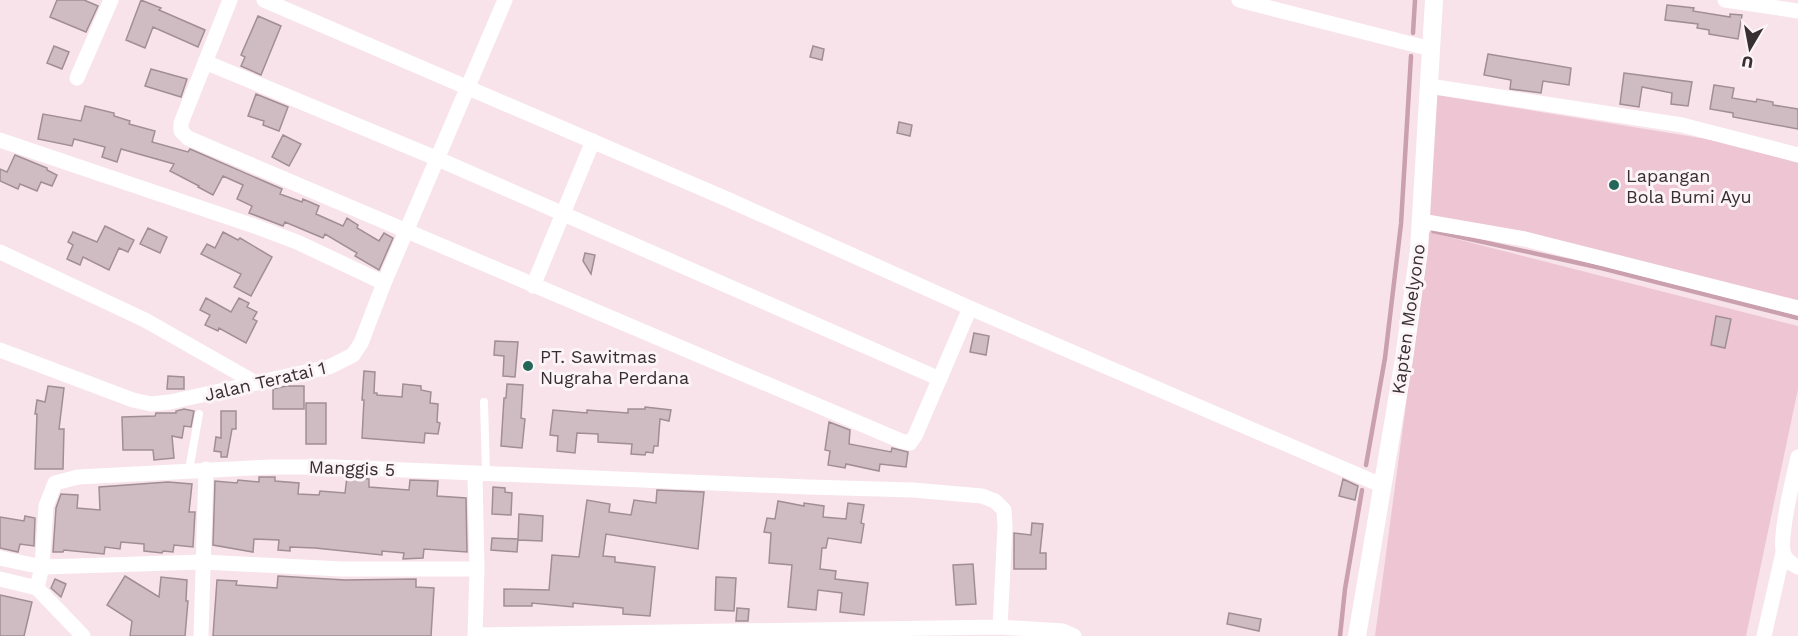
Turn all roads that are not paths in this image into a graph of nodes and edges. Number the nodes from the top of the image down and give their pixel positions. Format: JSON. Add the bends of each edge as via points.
{"nodes":[{"id":1,"x":111,"y":0,"type":"edge"},
{"id":2,"x":230,"y":0,"type":"edge"},
{"id":3,"x":264,"y":0,"type":"edge"},
{"id":4,"x":505,"y":0,"type":"edge"},
{"id":5,"x":1239,"y":0,"type":"edge"},
{"id":6,"x":1434,"y":0,"type":"edge"},
{"id":7,"x":1725,"y":0,"type":"edge"},
{"id":8,"x":1798,"y":11,"type":"edge"},
{"id":9,"x":1431,"y":49,"type":"junction"},
{"id":10,"x":205,"y":62,"type":"junction"},
{"id":11,"x":77,"y":78,"type":"dead end"},
{"id":12,"x":1429,"y":86,"type":"junction"},
{"id":13,"x":468,"y":87,"type":"junction"},
{"id":14,"x":0,"y":140,"type":"edge"},
{"id":15,"x":593,"y":141,"type":"junction"},
{"id":16,"x":1798,"y":155,"type":"edge"},
{"id":17,"x":438,"y":159,"type":"junction"},
{"id":18,"x":562,"y":215,"type":"junction"},
{"id":19,"x":1421,"y":221,"type":"junction"},
{"id":20,"x":406,"y":231,"type":"junction"},
{"id":21,"x":0,"y":252,"type":"edge"},
{"id":22,"x":384,"y":283,"type":"junction"},
{"id":23,"x":533,"y":286,"type":"junction"},
{"id":24,"x":970,"y":308,"type":"junction"},
{"id":25,"x":1798,"y":308,"type":"edge"},
{"id":26,"x":0,"y":350,"type":"edge"},
{"id":27,"x":940,"y":379,"type":"junction"},
{"id":28,"x":256,"y":383,"type":"junction"},
{"id":29,"x":484,"y":402,"type":"dead end"},
{"id":30,"x":199,"y":414,"type":"dead end"},
{"id":31,"x":1798,"y":459,"type":"edge"},
{"id":32,"x":189,"y":470,"type":"junction"},
{"id":33,"x":206,"y":470,"type":"junction"},
{"id":34,"x":481,"y":473,"type":"junction"},
{"id":35,"x":1381,"y":484,"type":"junction"},
{"id":36,"x":1783,"y":554,"type":"junction"},
{"id":37,"x":0,"y":558,"type":"edge"},
{"id":38,"x":203,"y":562,"type":"junction"},
{"id":39,"x":42,"y":567,"type":"junction"},
{"id":40,"x":1798,"y":567,"type":"edge"},
{"id":41,"x":477,"y":569,"type":"junction"},
{"id":42,"x":0,"y":579,"type":"edge"},
{"id":43,"x":37,"y":588,"type":"junction"},
{"id":44,"x":1000,"y":627,"type":"junction"},
{"id":45,"x":475,"y":635,"type":"edge"},
{"id":46,"x":83,"y":636,"type":"edge"},
{"id":47,"x":201,"y":636,"type":"edge"},
{"id":48,"x":1074,"y":636,"type":"edge"},
{"id":49,"x":1357,"y":636,"type":"edge"},
{"id":50,"x":1764,"y":636,"type":"edge"}],
"edges":[{"from":1,"to":11,"type":"street"},
{"from":2,"to":10,"type":"street"},
{"from":3,"to":13,"type":"street"},
{"from":4,"to":13,"type":"street","name":"Jalan Teratai 1"},
{"from":5,"to":9,"type":"street"},
{"from":6,"to":9,"type":"street","name":"Kapten Moelyono"},
{"from":7,"to":8,"type":"street"},
{"from":9,"to":12,"type":"street","name":"Kapten Moelyono"},
{"from":10,"to":17,"type":"street"},
{"from":10,"to":20,"type":"street","via":[[181,123],[183,135]]},
{"from":12,"to":16,"type":"street","via":[[1682,125]]},
{"from":12,"to":19,"type":"street","name":"Kapten Moelyono"},
{"from":13,"to":15,"type":"street"},
{"from":13,"to":17,"type":"street","name":"Jalan Teratai 1"},
{"from":14,"to":22,"type":"street","via":[[297,242]]},
{"from":15,"to":18,"type":"street"},
{"from":15,"to":24,"type":"street"},
{"from":17,"to":18,"type":"street"},
{"from":17,"to":20,"type":"street","name":"Jalan Teratai 1"},
{"from":18,"to":23,"type":"street"},
{"from":18,"to":27,"type":"street"},
{"from":19,"to":25,"type":"street","via":[[1525,239]]},
{"from":19,"to":35,"type":"street","name":"Kapten Moelyono","via":[[1404,359]]},
{"from":20,"to":22,"type":"street","name":"Jalan Teratai 1"},
{"from":20,"to":23,"type":"street"},
{"from":21,"to":28,"type":"street","via":[[146,320]]},
{"from":22,"to":28,"type":"street","name":"Jalan Teratai 1","via":[[353,355],[329,368]]},
{"from":23,"to":27,"type":"street","via":[[906,443],[915,436]]},
{"from":24,"to":27,"type":"street"},
{"from":24,"to":35,"type":"street"},
{"from":26,"to":28,"type":"street","name":"Jalan Teratai 1","via":[[145,403],[170,402]]},
{"from":29,"to":34,"type":"lane"},
{"from":30,"to":32,"type":"lane"},
{"from":31,"to":36,"type":"street"},
{"from":32,"to":33,"type":"street","name":"Manggis 5"},
{"from":32,"to":39,"type":"street","name":"Manggis 5","via":[[87,476],[55,483],[45,506]]},
{"from":33,"to":34,"type":"street","name":"Manggis 5","via":[[334,467]]},
{"from":33,"to":38,"type":"street"},
{"from":34,"to":41,"type":"street"},
{"from":34,"to":44,"type":"street","name":"Manggis 5","via":[[913,489],[969,494],[995,501],[1004,510],[1005,527]]},
{"from":35,"to":49,"type":"street","name":"Kapten Moelyono"},
{"from":36,"to":40,"type":"street"},
{"from":36,"to":50,"type":"street"},
{"from":37,"to":39,"type":"street"},
{"from":38,"to":39,"type":"street"},
{"from":38,"to":41,"type":"street","via":[[341,569]]},
{"from":38,"to":47,"type":"street"},
{"from":39,"to":43,"type":"street","name":"Manggis 5"},
{"from":41,"to":45,"type":"street"},
{"from":42,"to":43,"type":"street"},
{"from":43,"to":46,"type":"street"},
{"from":44,"to":45,"type":"street"},
{"from":44,"to":48,"type":"street","via":[[1063,631]]}]}
